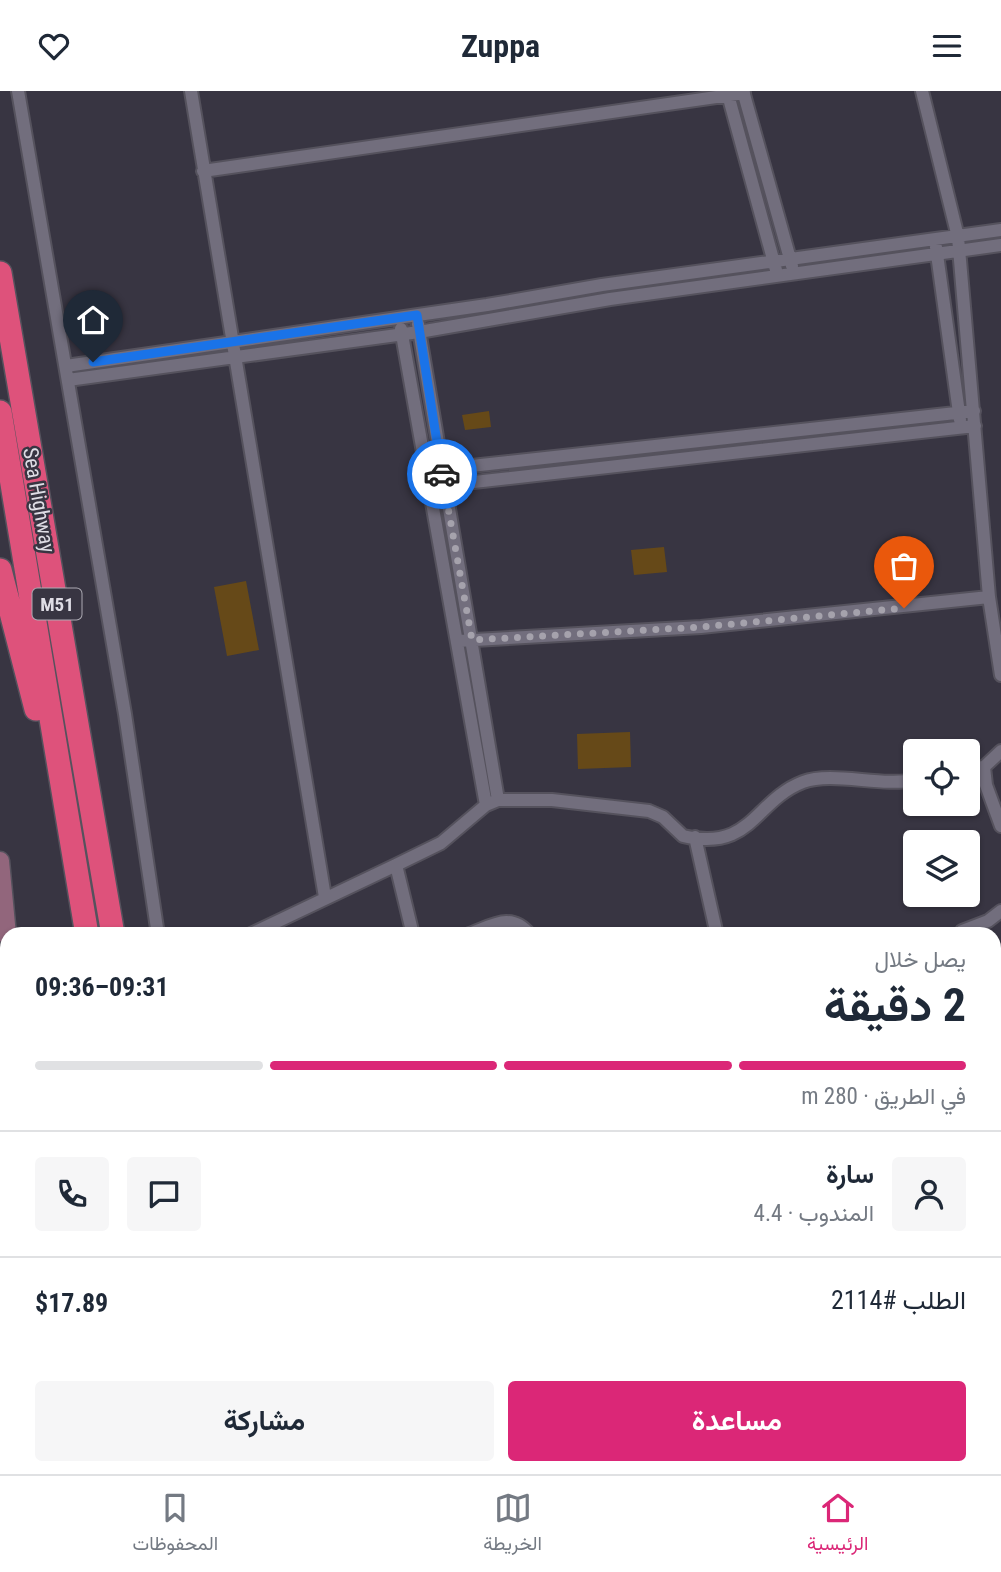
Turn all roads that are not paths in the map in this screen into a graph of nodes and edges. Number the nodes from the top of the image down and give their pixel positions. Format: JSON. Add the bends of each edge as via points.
{"nodes":[{"id":1,"x":18,"y":91,"type":"edge"},
{"id":2,"x":191,"y":91,"type":"edge"},
{"id":3,"x":922,"y":91,"type":"edge"},
{"id":4,"x":744,"y":92,"type":"edge"},
{"id":5,"x":728,"y":93,"type":"edge"},
{"id":6,"x":203,"y":171,"type":"junction"},
{"id":7,"x":1001,"y":230,"type":"edge"},
{"id":8,"x":958,"y":237,"type":"junction"},
{"id":9,"x":935,"y":240,"type":"junction"},
{"id":10,"x":1001,"y":245,"type":"edge"},
{"id":11,"x":959,"y":251,"type":"junction"},
{"id":12,"x":937,"y":254,"type":"junction"},
{"id":13,"x":791,"y":260,"type":"junction"},
{"id":14,"x":776,"y":269,"type":"junction"},
{"id":15,"x":0,"y":273,"type":"edge"},
{"id":16,"x":794,"y":273,"type":"junction"},
{"id":17,"x":417,"y":315,"type":"junction"},
{"id":18,"x":399,"y":318,"type":"junction"},
{"id":19,"x":419,"y":332,"type":"junction"},
{"id":20,"x":402,"y":334,"type":"junction"},
{"id":21,"x":230,"y":343,"type":"junction"},
{"id":22,"x":234,"y":358,"type":"junction"},
{"id":23,"x":66,"y":366,"type":"junction"},
{"id":24,"x":68,"y":380,"type":"junction"},
{"id":25,"x":974,"y":411,"type":"junction"},
{"id":26,"x":0,"y":412,"type":"edge"},
{"id":27,"x":959,"y":413,"type":"junction"},
{"id":28,"x":969,"y":427,"type":"junction"},
{"id":29,"x":441,"y":469,"type":"junction"},
{"id":30,"x":426,"y":471,"type":"junction"},
{"id":31,"x":444,"y":485,"type":"junction"},
{"id":32,"x":429,"y":487,"type":"junction"},
{"id":33,"x":0,"y":570,"type":"edge"},
{"id":34,"x":989,"y":597,"type":"junction"},
{"id":35,"x":472,"y":640,"type":"junction"},
{"id":36,"x":457,"y":641,"type":"junction"},
{"id":37,"x":1001,"y":675,"type":"edge"},
{"id":38,"x":1001,"y":751,"type":"edge"},
{"id":39,"x":58,"y":765,"type":"junction"},
{"id":40,"x":985,"y":767,"type":"junction"},
{"id":41,"x":980,"y":768,"type":"edge"},
{"id":42,"x":903,"y":781,"type":"edge"},
{"id":43,"x":492,"y":802,"type":"junction"},
{"id":44,"x":1001,"y":826,"type":"edge"},
{"id":45,"x":695,"y":837,"type":"junction"},
{"id":46,"x":0,"y":861,"type":"edge"},
{"id":47,"x":396,"y":865,"type":"junction"},
{"id":48,"x":325,"y":897,"type":"junction"},
{"id":49,"x":1001,"y":911,"type":"edge"},
{"id":50,"x":6,"y":927,"type":"edge"},
{"id":51,"x":86,"y":927,"type":"edge"},
{"id":52,"x":112,"y":927,"type":"edge"},
{"id":53,"x":157,"y":927,"type":"edge"},
{"id":54,"x":265,"y":927,"type":"edge"},
{"id":55,"x":411,"y":927,"type":"edge"},
{"id":56,"x":490,"y":927,"type":"edge"},
{"id":57,"x":523,"y":927,"type":"edge"},
{"id":58,"x":715,"y":927,"type":"edge"},
{"id":59,"x":974,"y":927,"type":"edge"}],
"edges":[{"from":1,"to":23,"type":"street"},
{"from":2,"to":6,"type":"street"},
{"from":3,"to":8,"type":"street"},
{"from":4,"to":5,"type":"street"},
{"from":4,"to":13,"type":"street"},
{"from":5,"to":6,"type":"street"},
{"from":5,"to":14,"type":"street"},
{"from":6,"to":21,"type":"street"},
{"from":7,"to":8,"type":"street"},
{"from":8,"to":9,"type":"street"},
{"from":8,"to":11,"type":"street"},
{"from":9,"to":12,"type":"street"},
{"from":9,"to":13,"type":"street"},
{"from":10,"to":11,"type":"street"},
{"from":11,"to":12,"type":"street"},
{"from":11,"to":25,"type":"street"},
{"from":12,"to":16,"type":"street"},
{"from":12,"to":27,"type":"street"},
{"from":13,"to":14,"type":"street"},
{"from":13,"to":16,"type":"street"},
{"from":14,"to":16,"type":"street"},
{"from":14,"to":17,"type":"street"},
{"from":14,"to":19,"type":"street"},
{"from":15,"to":52,"type":"highway","name":"Sea Highway","number":"M51"},
{"from":17,"to":18,"type":"street"},
{"from":17,"to":19,"type":"street"},
{"from":18,"to":20,"type":"street"},
{"from":18,"to":21,"type":"street"},
{"from":19,"to":20,"type":"street"},
{"from":19,"to":29,"type":"street"},
{"from":20,"to":22,"type":"street"},
{"from":20,"to":30,"type":"street"},
{"from":21,"to":22,"type":"street"},
{"from":21,"to":23,"type":"street"},
{"from":22,"to":24,"type":"street"},
{"from":22,"to":48,"type":"street"},
{"from":23,"to":24,"type":"street"},
{"from":24,"to":53,"type":"street"},
{"from":25,"to":27,"type":"street"},
{"from":25,"to":28,"type":"street"},
{"from":26,"to":39,"type":"highway","name":"Sea Highway","number":"M51"},
{"from":27,"to":28,"type":"street"},
{"from":27,"to":29,"type":"street"},
{"from":28,"to":31,"type":"street"},
{"from":28,"to":34,"type":"street"},
{"from":29,"to":30,"type":"street"},
{"from":29,"to":31,"type":"street"},
{"from":30,"to":32,"type":"street"},
{"from":31,"to":32,"type":"street"},
{"from":31,"to":35,"type":"street"},
{"from":32,"to":36,"type":"street"},
{"from":33,"to":39,"type":"highway","via":[[37,713]]},
{"from":34,"to":35,"type":"street","via":[[701,627]]},
{"from":34,"to":37,"type":"street"},
{"from":35,"to":36,"type":"street"},
{"from":35,"to":43,"type":"street"},
{"from":36,"to":43,"type":"street"},
{"from":38,"to":40,"type":"street"},
{"from":39,"to":51,"type":"highway","name":"Sea Highway","number":"M51"},
{"from":40,"to":41,"type":"street"},
{"from":40,"to":44,"type":"street","via":[[986,785]]},
{"from":42,"to":45,"type":"street","via":[[803,782],[742,831],[731,836]]},
{"from":43,"to":45,"type":"street","via":[[552,800],[649,811],[663,817],[682,836]]},
{"from":43,"to":47,"type":"street","via":[[441,843]]},
{"from":45,"to":58,"type":"street"},
{"from":46,"to":50,"type":"street"},
{"from":47,"to":48,"type":"street"},
{"from":47,"to":55,"type":"street"},
{"from":48,"to":54,"type":"street"},
{"from":49,"to":59,"type":"street"},
{"from":56,"to":57,"type":"street","via":[[511,920]]}]}
